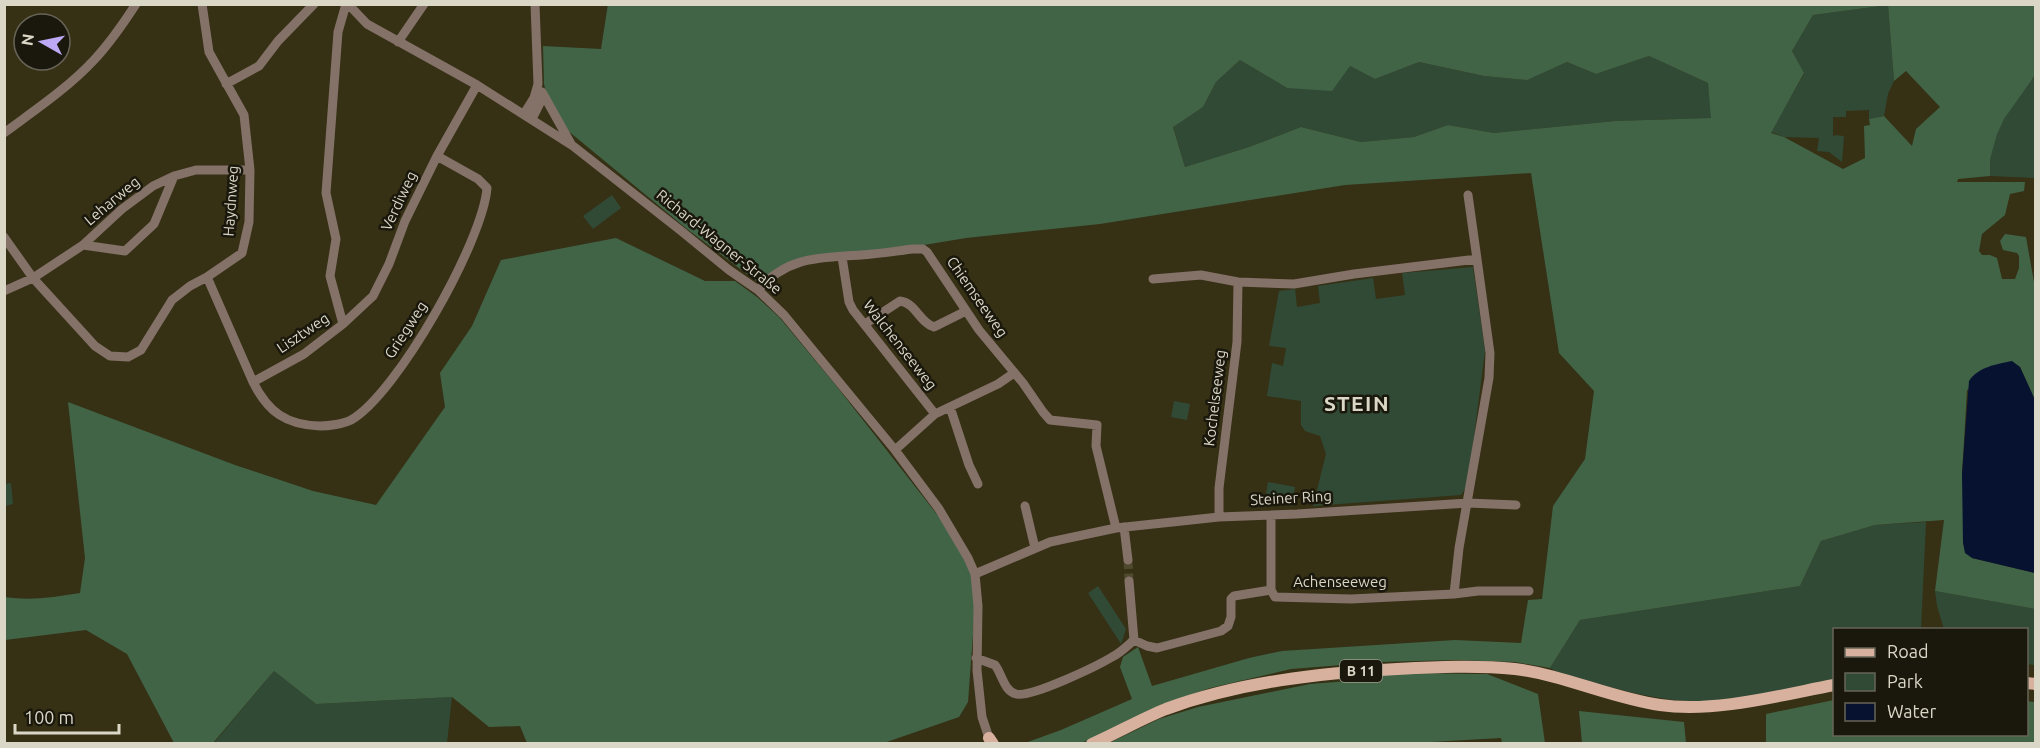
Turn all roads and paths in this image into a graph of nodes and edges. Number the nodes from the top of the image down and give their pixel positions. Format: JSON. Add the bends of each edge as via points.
{"nodes":[{"id":1,"x":136,"y":4,"type":"edge"},
{"id":2,"x":202,"y":4,"type":"edge"},
{"id":3,"x":314,"y":4,"type":"edge"},
{"id":4,"x":347,"y":4,"type":"edge"},
{"id":5,"x":424,"y":4,"type":"edge"},
{"id":6,"x":535,"y":4,"type":"edge"},
{"id":7,"x":398,"y":42,"type":"junction"},
{"id":8,"x":538,"y":78,"type":"junction"},
{"id":9,"x":226,"y":84,"type":"junction"},
{"id":10,"x":477,"y":85,"type":"junction"},
{"id":11,"x":542,"y":92,"type":"junction"},
{"id":12,"x":528,"y":117,"type":"junction"},
{"id":13,"x":4,"y":133,"type":"edge"},
{"id":14,"x":573,"y":146,"type":"junction"},
{"id":15,"x":437,"y":156,"type":"junction"},
{"id":16,"x":250,"y":170,"type":"junction"},
{"id":17,"x":174,"y":176,"type":"junction"},
{"id":18,"x":1468,"y":195,"type":"dead end"},
{"id":19,"x":4,"y":237,"type":"edge"},
{"id":20,"x":83,"y":245,"type":"junction"},
{"id":21,"x":842,"y":257,"type":"junction"},
{"id":22,"x":1477,"y":259,"type":"junction"},
{"id":23,"x":33,"y":278,"type":"junction"},
{"id":24,"x":207,"y":278,"type":"junction"},
{"id":25,"x":1153,"y":279,"type":"dead end"},
{"id":26,"x":1238,"y":282,"type":"junction"},
{"id":27,"x":758,"y":290,"type":"junction"},
{"id":28,"x":4,"y":291,"type":"edge"},
{"id":29,"x":966,"y":311,"type":"junction"},
{"id":30,"x":343,"y":324,"type":"junction"},
{"id":31,"x":865,"y":324,"type":"junction"},
{"id":32,"x":1014,"y":373,"type":"junction"},
{"id":33,"x":253,"y":382,"type":"junction"},
{"id":34,"x":950,"y":407,"type":"junction"},
{"id":35,"x":935,"y":414,"type":"junction"},
{"id":36,"x":895,"y":450,"type":"junction"},
{"id":37,"x":978,"y":484,"type":"dead end"},
{"id":38,"x":1468,"y":503,"type":"junction"},
{"id":39,"x":1516,"y":505,"type":"dead end"},
{"id":40,"x":1025,"y":507,"type":"dead end"},
{"id":41,"x":1271,"y":515,"type":"junction"},
{"id":42,"x":1219,"y":517,"type":"junction"},
{"id":43,"x":1120,"y":528,"type":"junction"},
{"id":44,"x":1035,"y":548,"type":"junction"},
{"id":45,"x":1128,"y":560,"type":"tunnel mouth"},
{"id":46,"x":975,"y":574,"type":"junction"},
{"id":47,"x":1130,"y":581,"type":"tunnel mouth"},
{"id":48,"x":1271,"y":590,"type":"junction"},
{"id":49,"x":1529,"y":591,"type":"dead end"},
{"id":50,"x":1454,"y":594,"type":"junction"},
{"id":51,"x":1134,"y":640,"type":"junction"},
{"id":52,"x":976,"y":658,"type":"junction"},
{"id":53,"x":1833,"y":685,"type":"edge"},
{"id":54,"x":991,"y":742,"type":"edge"},
{"id":55,"x":1094,"y":743,"type":"edge"}],
"edges":[{"from":1,"to":13,"type":"street","via":[[93,61]]},
{"from":2,"to":9,"type":"street","name":"Haydnweg","via":[[209,52]]},
{"from":3,"to":9,"type":"street","via":[[259,66]]},
{"from":4,"to":7,"type":"street","name":"Richard-Wagner-Straße","via":[[367,24]]},
{"from":4,"to":30,"type":"street","name":"Lisztweg","via":[[338,32],[326,193],[336,238],[330,276]]},
{"from":5,"to":7,"type":"street"},
{"from":6,"to":8,"type":"street"},
{"from":7,"to":10,"type":"street","name":"Richard-Wagner-Straße"},
{"from":8,"to":11,"type":"street"},
{"from":8,"to":12,"type":"street"},
{"from":9,"to":16,"type":"street","name":"Haydnweg","via":[[244,115]]},
{"from":10,"to":12,"type":"street","name":"Richard-Wagner-Straße"},
{"from":10,"to":15,"type":"street","name":"Verdiweg"},
{"from":11,"to":12,"type":"street","via":[[539,107]]},
{"from":11,"to":14,"type":"street"},
{"from":12,"to":14,"type":"street","name":"Richard-Wagner-Straße"},
{"from":14,"to":27,"type":"street","name":"Richard-Wagner-Straße"},
{"from":15,"to":30,"type":"street","name":"Verdiweg","via":[[373,296]]},
{"from":15,"to":33,"type":"street","name":"Griegweg","via":[[478,179],[487,188],[486,203],[468,249],[429,324],[375,400],[350,421],[327,426],[302,425],[275,412],[261,398]]},
{"from":16,"to":17,"type":"street","name":"Leharweg","via":[[196,170]]},
{"from":16,"to":24,"type":"street","name":"Haydnweg","via":[[249,222],[242,253]]},
{"from":17,"to":20,"type":"street","name":"Leharweg","via":[[122,208]]},
{"from":17,"to":20,"type":"street","via":[[154,224],[124,251]]},
{"from":18,"to":22,"type":"street"},
{"from":19,"to":23,"type":"street","name":"Haydnweg"},
{"from":20,"to":23,"type":"street","name":"Leharweg"},
{"from":21,"to":27,"type":"street","name":"Chiemseeweg","via":[[802,261],[784,268]]},
{"from":21,"to":29,"type":"street","name":"Chiemseeweg","via":[[923,249]]},
{"from":21,"to":31,"type":"street","name":"Walchenseeweg","via":[[849,302]]},
{"from":22,"to":26,"type":"street","via":[[1294,284]]},
{"from":22,"to":38,"type":"street","via":[[1490,353]]},
{"from":23,"to":24,"type":"street","name":"Haydnweg","via":[[95,346],[110,356],[128,357],[141,350],[172,300]]},
{"from":23,"to":28,"type":"street","name":"Leharweg"},
{"from":24,"to":33,"type":"street"},
{"from":25,"to":26,"type":"street","via":[[1201,274]]},
{"from":26,"to":42,"type":"street","name":"Kochelseeweg","via":[[1237,342]]},
{"from":27,"to":36,"type":"street","name":"Richard-Wagner-Straße","via":[[784,315]]},
{"from":29,"to":31,"type":"street","via":[[934,327],[923,321],[910,303],[900,301]]},
{"from":29,"to":32,"type":"street","name":"Chiemseeweg"},
{"from":30,"to":33,"type":"street","name":"Lisztweg","via":[[304,354]]},
{"from":31,"to":35,"type":"street","name":"Walchenseeweg"},
{"from":32,"to":34,"type":"street"},
{"from":32,"to":43,"type":"street","name":"Chiemseeweg","via":[[1050,420],[1097,425],[1096,446]]},
{"from":34,"to":35,"type":"street"},
{"from":34,"to":37,"type":"street"},
{"from":35,"to":36,"type":"street"},
{"from":36,"to":46,"type":"street","name":"Richard-Wagner-Straße","via":[[947,521]]},
{"from":38,"to":39,"type":"street","name":"Steiner Ring"},
{"from":38,"to":41,"type":"street","name":"Steiner Ring"},
{"from":38,"to":50,"type":"street"},
{"from":40,"to":44,"type":"street"},
{"from":41,"to":42,"type":"street","name":"Steiner Ring"},
{"from":41,"to":48,"type":"street","name":"Achenseeweg"},
{"from":42,"to":43,"type":"street","name":"Steiner Ring"},
{"from":43,"to":44,"type":"street","name":"Steiner Ring"},
{"from":43,"to":45,"type":"street"},
{"from":44,"to":46,"type":"street","name":"Steiner Ring"},
{"from":46,"to":52,"type":"street","name":"Richard-Wagner-Straße"},
{"from":47,"to":51,"type":"street"},
{"from":48,"to":50,"type":"street","name":"Achenseeweg","via":[[1275,597]]},
{"from":48,"to":51,"type":"street","via":[[1234,596],[1228,626],[1221,631],[1156,648]]},
{"from":49,"to":50,"type":"street","name":"Achenseeweg"},
{"from":51,"to":52,"type":"street","via":[[1112,658],[1022,695],[1009,690],[995,665]]},
{"from":52,"to":54,"type":"street","name":"Richard-Wagner-Straße","via":[[982,717]]},
{"from":53,"to":55,"type":"main road","number":"B 11","via":[[1752,701],[1689,707],[1660,705],[1516,669],[1473,666],[1332,672],[1294,677],[1166,709]]}]}
